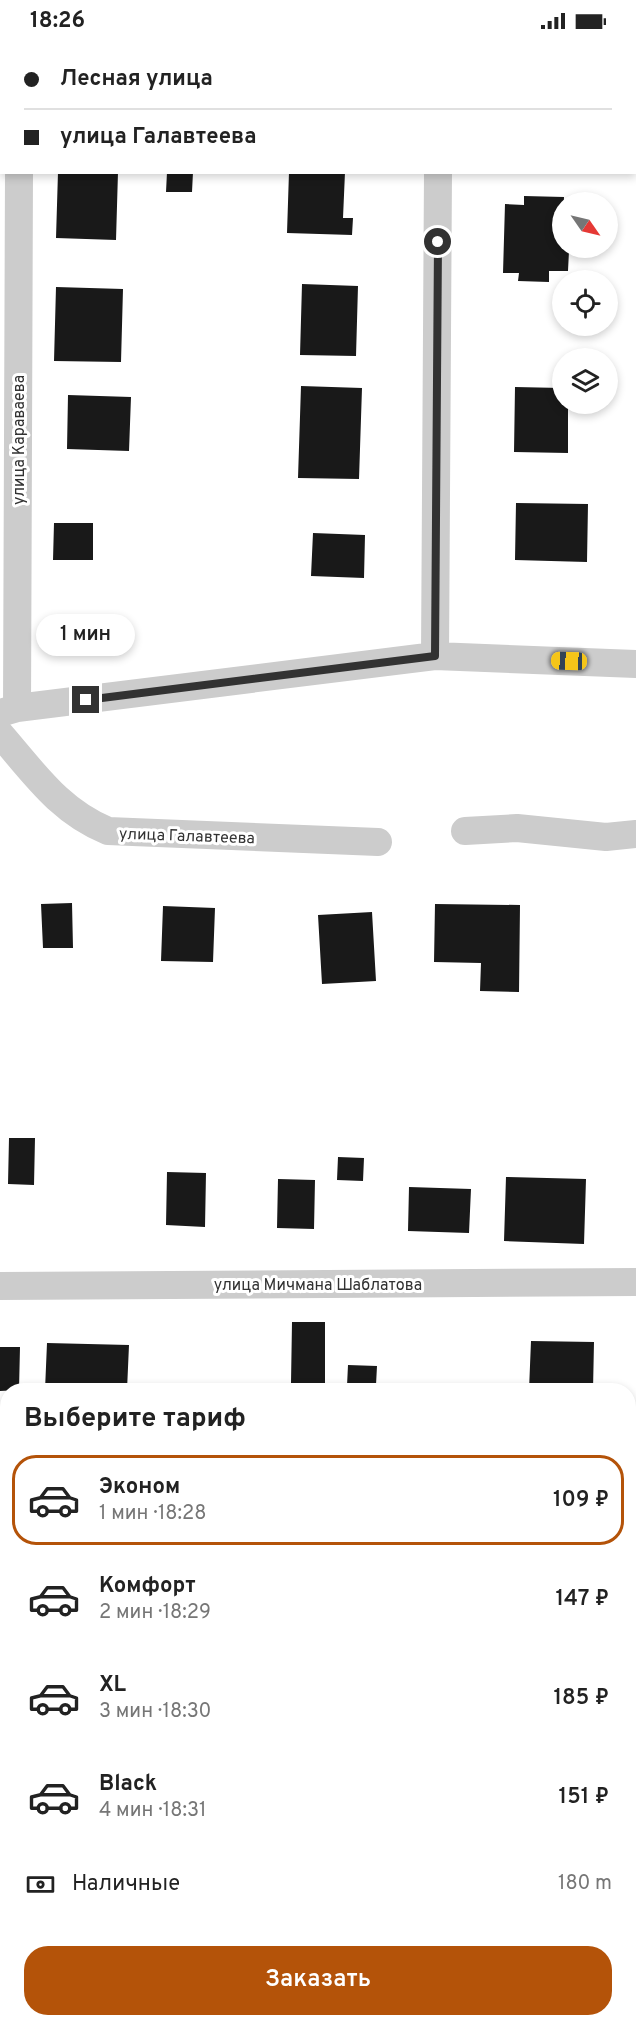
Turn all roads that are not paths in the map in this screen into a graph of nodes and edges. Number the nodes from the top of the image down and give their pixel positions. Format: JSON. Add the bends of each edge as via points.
{"nodes":[{"id":1,"x":19,"y":174,"type":"edge"},
{"id":2,"x":438,"y":174,"type":"edge"},
{"id":3,"x":435,"y":656,"type":"junction"},
{"id":4,"x":636,"y":664,"type":"edge"},
{"id":5,"x":8,"y":710,"type":"edge"},
{"id":6,"x":0,"y":734,"type":"edge"},
{"id":7,"x":465,"y":831,"type":"dead end"},
{"id":8,"x":636,"y":834,"type":"edge"},
{"id":9,"x":378,"y":842,"type":"dead end"},
{"id":10,"x":636,"y":1282,"type":"edge"},
{"id":11,"x":0,"y":1286,"type":"edge"}],
"edges":[{"from":1,"to":5,"type":"street","name":"улица Караваева"},
{"from":2,"to":3,"type":"street"},
{"from":3,"to":4,"type":"street"},
{"from":3,"to":5,"type":"street"},
{"from":6,"to":9,"type":"street","name":"улица Галавтеева","via":[[66,808],[108,831]]},
{"from":7,"to":8,"type":"street","via":[[517,828],[606,837]]},
{"from":10,"to":11,"type":"street","name":"улица Мичмана Шаблатова"}]}
